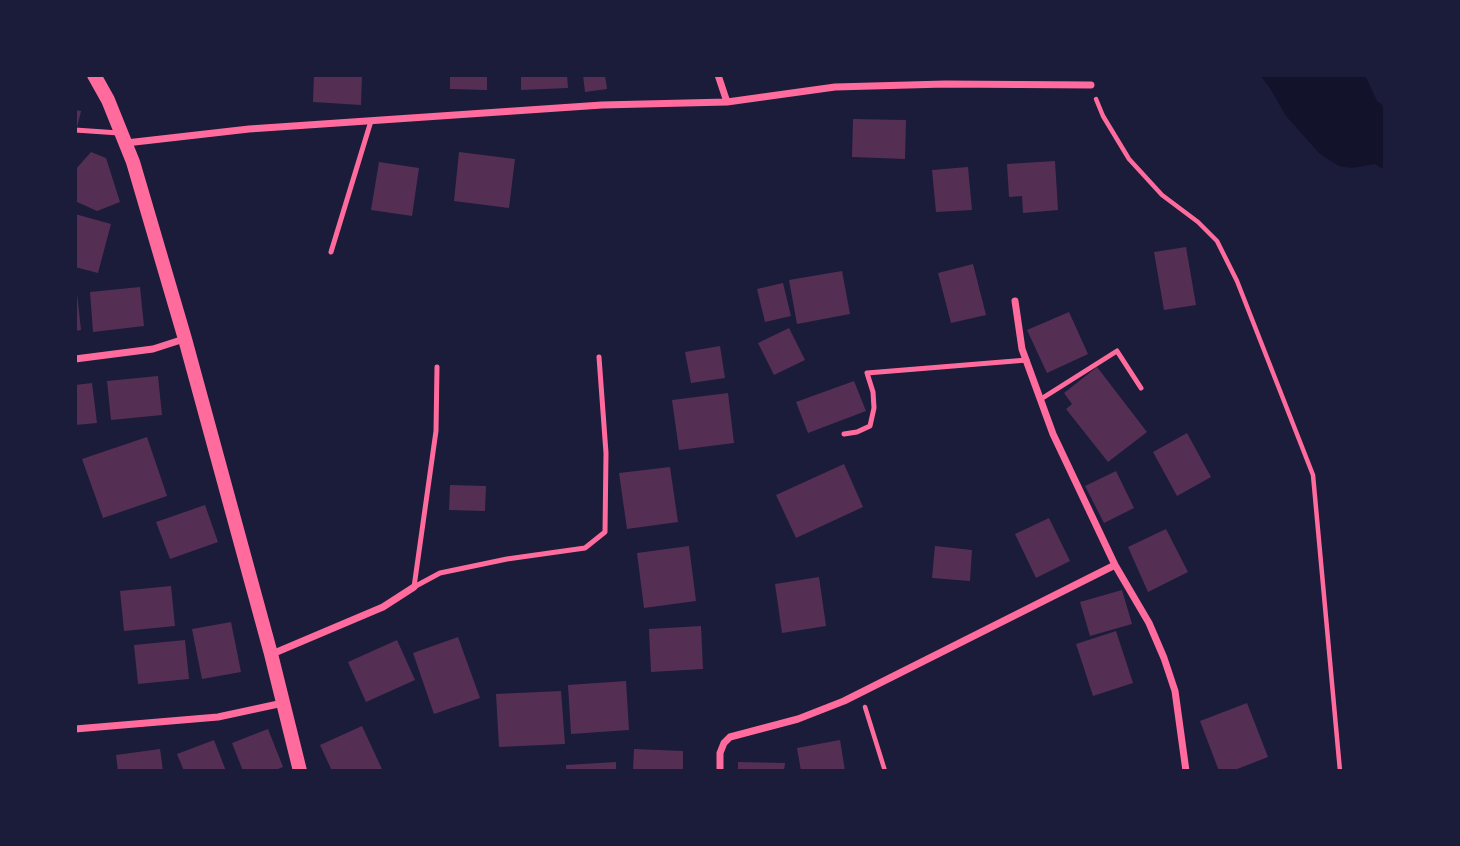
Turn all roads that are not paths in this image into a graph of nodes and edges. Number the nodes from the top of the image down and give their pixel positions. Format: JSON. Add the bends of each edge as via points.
{"nodes":[{"id":1,"x":94,"y":75,"type":"edge"},
{"id":2,"x":718,"y":75,"type":"edge"},
{"id":3,"x":1091,"y":85,"type":"road end"},
{"id":4,"x":727,"y":102,"type":"junction"},
{"id":5,"x":371,"y":121,"type":"junction"},
{"id":6,"x":75,"y":130,"type":"edge"},
{"id":7,"x":124,"y":138,"type":"junction"},
{"id":8,"x":331,"y":252,"type":"dead end"},
{"id":9,"x":1014,"y":301,"type":"dead end"},
{"id":10,"x":185,"y":339,"type":"junction"},
{"id":11,"x":599,"y":357,"type":"dead end"},
{"id":12,"x":75,"y":359,"type":"edge"},
{"id":13,"x":1027,"y":360,"type":"junction"},
{"id":14,"x":437,"y":367,"type":"dead end"},
{"id":15,"x":1141,"y":387,"type":"dead end"},
{"id":16,"x":1041,"y":399,"type":"junction"},
{"id":17,"x":844,"y":435,"type":"dead end"},
{"id":18,"x":1115,"y":565,"type":"junction"},
{"id":19,"x":414,"y":587,"type":"junction"},
{"id":20,"x":271,"y":654,"type":"junction"},
{"id":21,"x":283,"y":703,"type":"junction"},
{"id":22,"x":75,"y":729,"type":"edge"},
{"id":23,"x":300,"y":771,"type":"edge"},
{"id":24,"x":720,"y":771,"type":"edge"},
{"id":25,"x":1186,"y":771,"type":"edge"}],
"edges":[{"from":1,"to":7,"type":"main road"},
{"from":2,"to":4,"type":"street"},
{"from":3,"to":4,"type":"street","via":[[835,87]]},
{"from":4,"to":5,"type":"street","via":[[602,105]]},
{"from":5,"to":7,"type":"street"},
{"from":5,"to":8,"type":"lane"},
{"from":6,"to":7,"type":"lane"},
{"from":7,"to":10,"type":"main road"},
{"from":9,"to":13,"type":"street"},
{"from":10,"to":12,"type":"street","via":[[153,349]]},
{"from":10,"to":20,"type":"main road"},
{"from":11,"to":19,"type":"lane","via":[[607,453],[605,532],[584,548],[440,573]]},
{"from":13,"to":16,"type":"street"},
{"from":13,"to":17,"type":"lane","via":[[867,373],[874,408],[870,426]]},
{"from":14,"to":19,"type":"lane","via":[[436,431]]},
{"from":15,"to":16,"type":"lane","via":[[1116,351]]},
{"from":16,"to":18,"type":"street","via":[[1063,457]]},
{"from":18,"to":24,"type":"street","via":[[860,693],[798,719],[730,737],[720,753]]},
{"from":18,"to":25,"type":"street","via":[[1164,658],[1175,691]]},
{"from":19,"to":20,"type":"street","via":[[383,607]]},
{"from":20,"to":21,"type":"main road"},
{"from":21,"to":22,"type":"street","via":[[218,717]]},
{"from":21,"to":23,"type":"main road"}]}
